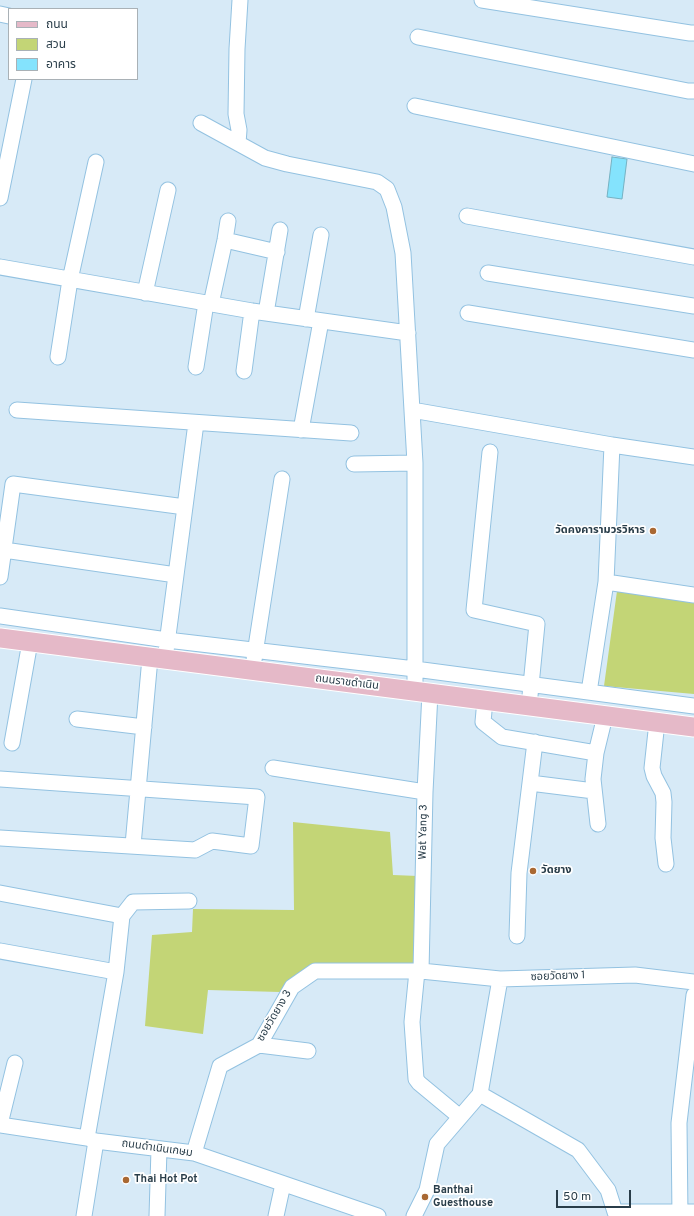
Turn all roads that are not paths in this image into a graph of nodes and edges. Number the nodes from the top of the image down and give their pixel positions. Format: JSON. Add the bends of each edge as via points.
{"nodes":[{"id":1,"x":240,"y":0,"type":"edge"},
{"id":2,"x":482,"y":0,"type":"edge"},
{"id":3,"x":694,"y":32,"type":"edge"},
{"id":4,"x":418,"y":37,"type":"dead end"},
{"id":5,"x":24,"y":80,"type":"edge"},
{"id":6,"x":694,"y":91,"type":"edge"},
{"id":7,"x":415,"y":106,"type":"dead end"},
{"id":8,"x":201,"y":123,"type":"dead end"},
{"id":9,"x":238,"y":144,"type":"junction"},
{"id":10,"x":96,"y":162,"type":"dead end"},
{"id":11,"x":694,"y":164,"type":"edge"},
{"id":12,"x":168,"y":190,"type":"dead end"},
{"id":13,"x":0,"y":198,"type":"edge"},
{"id":14,"x":467,"y":216,"type":"dead end"},
{"id":15,"x":228,"y":221,"type":"dead end"},
{"id":16,"x":280,"y":230,"type":"dead end"},
{"id":17,"x":321,"y":235,"type":"dead end"},
{"id":18,"x":225,"y":240,"type":"junction"},
{"id":19,"x":277,"y":252,"type":"junction"},
{"id":20,"x":694,"y":257,"type":"edge"},
{"id":21,"x":0,"y":267,"type":"edge"},
{"id":22,"x":488,"y":273,"type":"dead end"},
{"id":23,"x":70,"y":280,"type":"junction"},
{"id":24,"x":145,"y":293,"type":"junction"},
{"id":25,"x":209,"y":304,"type":"junction"},
{"id":26,"x":694,"y":306,"type":"edge"},
{"id":27,"x":259,"y":312,"type":"junction"},
{"id":28,"x":468,"y":313,"type":"dead end"},
{"id":29,"x":306,"y":319,"type":"junction"},
{"id":30,"x":321,"y":321,"type":"junction"},
{"id":31,"x":408,"y":333,"type":"junction"},
{"id":32,"x":694,"y":350,"type":"edge"},
{"id":33,"x":58,"y":357,"type":"dead end"},
{"id":34,"x":196,"y":367,"type":"dead end"},
{"id":35,"x":244,"y":371,"type":"dead end"},
{"id":36,"x":17,"y":410,"type":"dead end"},
{"id":37,"x":412,"y":410,"type":"junction"},
{"id":38,"x":196,"y":423,"type":"junction"},
{"id":39,"x":301,"y":430,"type":"junction"},
{"id":40,"x":351,"y":433,"type":"dead end"},
{"id":41,"x":612,"y":445,"type":"junction"},
{"id":42,"x":490,"y":452,"type":"dead end"},
{"id":43,"x":694,"y":457,"type":"edge"},
{"id":44,"x":415,"y":463,"type":"junction"},
{"id":45,"x":354,"y":464,"type":"dead end"},
{"id":46,"x":282,"y":479,"type":"dead end"},
{"id":47,"x":185,"y":507,"type":"junction"},
{"id":48,"x":4,"y":550,"type":"junction"},
{"id":49,"x":176,"y":575,"type":"junction"},
{"id":50,"x":0,"y":577,"type":"edge"},
{"id":51,"x":606,"y":582,"type":"junction"},
{"id":52,"x":694,"y":595,"type":"edge"},
{"id":53,"x":0,"y":616,"type":"edge"},
{"id":54,"x":82,"y":628,"type":"junction"},
{"id":55,"x":0,"y":638,"type":"edge"},
{"id":56,"x":167,"y":640,"type":"junction"},
{"id":57,"x":30,"y":642,"type":"junction"},
{"id":58,"x":80,"y":649,"type":"junction"},
{"id":59,"x":256,"y":651,"type":"junction"},
{"id":60,"x":158,"y":659,"type":"junction"},
{"id":61,"x":415,"y":669,"type":"junction"},
{"id":62,"x":252,"y":671,"type":"junction"},
{"id":63,"x":532,"y":684,"type":"junction"},
{"id":64,"x":422,"y":692,"type":"junction"},
{"id":65,"x":589,"y":692,"type":"junction"},
{"id":66,"x":485,"y":700,"type":"junction"},
{"id":67,"x":658,"y":701,"type":"junction"},
{"id":68,"x":529,"y":706,"type":"junction"},
{"id":69,"x":694,"y":706,"type":"edge"},
{"id":70,"x":605,"y":716,"type":"junction"},
{"id":71,"x":77,"y":720,"type":"dead end"},
{"id":72,"x":656,"y":722,"type":"junction"},
{"id":73,"x":144,"y":727,"type":"junction"},
{"id":74,"x":694,"y":727,"type":"edge"},
{"id":75,"x":535,"y":742,"type":"junction"},
{"id":76,"x":12,"y":743,"type":"dead end"},
{"id":77,"x":596,"y":753,"type":"junction"},
{"id":78,"x":274,"y":768,"type":"dead end"},
{"id":79,"x":0,"y":779,"type":"edge"},
{"id":80,"x":530,"y":783,"type":"junction"},
{"id":81,"x":138,"y":789,"type":"junction"},
{"id":82,"x":594,"y":791,"type":"junction"},
{"id":83,"x":424,"y":792,"type":"junction"},
{"id":84,"x":598,"y":824,"type":"dead end"},
{"id":85,"x":0,"y":838,"type":"edge"},
{"id":86,"x":133,"y":845,"type":"junction"},
{"id":87,"x":666,"y":864,"type":"dead end"},
{"id":88,"x":0,"y":892,"type":"edge"},
{"id":89,"x":189,"y":901,"type":"dead end"},
{"id":90,"x":122,"y":916,"type":"junction"},
{"id":91,"x":517,"y":936,"type":"dead end"},
{"id":92,"x":0,"y":951,"type":"edge"},
{"id":93,"x":419,"y":971,"type":"junction"},
{"id":94,"x":116,"y":972,"type":"junction"},
{"id":95,"x":500,"y":979,"type":"junction"},
{"id":96,"x":694,"y":982,"type":"edge"},
{"id":97,"x":694,"y":995,"type":"edge"},
{"id":98,"x":258,"y":1045,"type":"junction"},
{"id":99,"x":308,"y":1051,"type":"dead end"},
{"id":100,"x":15,"y":1063,"type":"dead end"},
{"id":101,"x":480,"y":1094,"type":"junction"},
{"id":102,"x":460,"y":1117,"type":"junction"},
{"id":103,"x":0,"y":1124,"type":"edge"},
{"id":104,"x":91,"y":1139,"type":"junction"},
{"id":105,"x":159,"y":1149,"type":"junction"},
{"id":106,"x":194,"y":1154,"type":"junction"},
{"id":107,"x":283,"y":1184,"type":"junction"},
{"id":108,"x":685,"y":1213,"type":"edge"},
{"id":109,"x":614,"y":1214,"type":"edge"},
{"id":110,"x":84,"y":1216,"type":"edge"},
{"id":111,"x":156,"y":1216,"type":"edge"},
{"id":112,"x":276,"y":1216,"type":"edge"},
{"id":113,"x":378,"y":1216,"type":"edge"},
{"id":114,"x":414,"y":1216,"type":"edge"}],
"edges":[{"from":1,"to":9,"type":"street","via":[[236,114]]},
{"from":2,"to":3,"type":"street"},
{"from":4,"to":6,"type":"street"},
{"from":5,"to":13,"type":"street"},
{"from":7,"to":11,"type":"street"},
{"from":8,"to":9,"type":"street","name":"Wat Yang 3"},
{"from":9,"to":31,"type":"street","name":"Wat Yang 3","via":[[264,158],[377,182],[387,189],[394,207],[403,253]]},
{"from":10,"to":23,"type":"street"},
{"from":12,"to":24,"type":"street"},
{"from":14,"to":20,"type":"street"},
{"from":15,"to":18,"type":"street"},
{"from":16,"to":19,"type":"street"},
{"from":17,"to":29,"type":"street"},
{"from":18,"to":19,"type":"street"},
{"from":18,"to":25,"type":"street"},
{"from":19,"to":27,"type":"street"},
{"from":21,"to":23,"type":"street"},
{"from":22,"to":26,"type":"street"},
{"from":23,"to":24,"type":"street"},
{"from":23,"to":33,"type":"street"},
{"from":24,"to":25,"type":"street"},
{"from":25,"to":27,"type":"street"},
{"from":25,"to":34,"type":"street"},
{"from":27,"to":29,"type":"street"},
{"from":27,"to":35,"type":"street"},
{"from":28,"to":32,"type":"street"},
{"from":29,"to":30,"type":"street"},
{"from":30,"to":31,"type":"street"},
{"from":30,"to":39,"type":"street"},
{"from":31,"to":37,"type":"street","name":"Wat Yang 3"},
{"from":36,"to":38,"type":"street"},
{"from":37,"to":41,"type":"street"},
{"from":37,"to":44,"type":"street","name":"Wat Yang 3"},
{"from":38,"to":39,"type":"street"},
{"from":38,"to":47,"type":"street"},
{"from":39,"to":40,"type":"street"},
{"from":41,"to":43,"type":"street"},
{"from":41,"to":51,"type":"street"},
{"from":42,"to":63,"type":"street","via":[[474,610],[537,624]]},
{"from":44,"to":45,"type":"street"},
{"from":44,"to":61,"type":"street","name":"Wat Yang 3"},
{"from":46,"to":59,"type":"street"},
{"from":47,"to":48,"type":"street","via":[[13,484]]},
{"from":47,"to":49,"type":"street"},
{"from":48,"to":49,"type":"street"},
{"from":48,"to":50,"type":"street"},
{"from":49,"to":56,"type":"street"},
{"from":51,"to":52,"type":"street"},
{"from":51,"to":65,"type":"street"},
{"from":53,"to":54,"type":"street"},
{"from":54,"to":56,"type":"street"},
{"from":54,"to":58,"type":"street"},
{"from":55,"to":57,"type":"main road","name":"ถนนราชดำเนิน"},
{"from":56,"to":59,"type":"street"},
{"from":56,"to":60,"type":"street"},
{"from":57,"to":58,"type":"main road","name":"ถนนราชดำเนิน"},
{"from":57,"to":76,"type":"street"},
{"from":58,"to":60,"type":"main road","name":"ถนนราชดำเนิน"},
{"from":59,"to":61,"type":"street"},
{"from":59,"to":62,"type":"street"},
{"from":60,"to":62,"type":"main road","name":"ถนนราชดำเนิน"},
{"from":60,"to":73,"type":"street"},
{"from":61,"to":63,"type":"street"},
{"from":61,"to":64,"type":"street","name":"Wat Yang 3"},
{"from":62,"to":64,"type":"main road","name":"ถนนราชดำเนิน"},
{"from":63,"to":65,"type":"street"},
{"from":63,"to":68,"type":"street"},
{"from":64,"to":66,"type":"main road","name":"ถนนราชดำเนิน"},
{"from":64,"to":83,"type":"street","name":"Wat Yang 3"},
{"from":65,"to":67,"type":"street"},
{"from":66,"to":68,"type":"main road","name":"ถนนราชดำเนิน"},
{"from":66,"to":75,"type":"street","via":[[483,722],[489,728],[502,737]]},
{"from":67,"to":69,"type":"street"},
{"from":67,"to":72,"type":"street"},
{"from":68,"to":70,"type":"main road","name":"ถนนราชดำเนิน"},
{"from":70,"to":72,"type":"main road","name":"ถนนราชดำเนิน"},
{"from":70,"to":77,"type":"street"},
{"from":71,"to":73,"type":"street"},
{"from":72,"to":74,"type":"main road","name":"ถนนราชดำเนิน"},
{"from":72,"to":87,"type":"street","via":[[652,768],[663,793]]},
{"from":73,"to":81,"type":"street"},
{"from":75,"to":77,"type":"street"},
{"from":75,"to":80,"type":"street"},
{"from":77,"to":82,"type":"street"},
{"from":78,"to":83,"type":"street"},
{"from":79,"to":81,"type":"street"},
{"from":80,"to":82,"type":"street"},
{"from":80,"to":91,"type":"street","via":[[519,873]]},
{"from":81,"to":86,"type":"street"},
{"from":81,"to":86,"type":"street","via":[[257,797],[251,846],[212,841],[195,850]]},
{"from":82,"to":84,"type":"street"},
{"from":83,"to":93,"type":"street","name":"Wat Yang 3"},
{"from":85,"to":86,"type":"street"},
{"from":88,"to":90,"type":"street"},
{"from":89,"to":90,"type":"street","via":[[132,902]]},
{"from":90,"to":94,"type":"street"},
{"from":92,"to":94,"type":"street"},
{"from":93,"to":95,"type":"street","name":"ซอยวัดยาง 1"},
{"from":93,"to":98,"type":"street","name":"ซอยวัดยาง 3","via":[[315,971],[292,987]]},
{"from":93,"to":102,"type":"street","name":"Wat Yang 3","via":[[412,1022],[416,1079]]},
{"from":94,"to":104,"type":"street"},
{"from":95,"to":96,"type":"street","name":"ซอยวัดยาง 1","via":[[635,975]]},
{"from":95,"to":101,"type":"street"},
{"from":97,"to":108,"type":"street","via":[[679,1122]]},
{"from":98,"to":99,"type":"street"},
{"from":98,"to":106,"type":"street","name":"ซอยวัดยาง 3","via":[[220,1066]]},
{"from":100,"to":103,"type":"street"},
{"from":101,"to":102,"type":"street"},
{"from":101,"to":109,"type":"street","via":[[578,1150],[608,1190]]},
{"from":102,"to":114,"type":"street","via":[[436,1144],[427,1190]]},
{"from":103,"to":104,"type":"street","name":"ถนนดำเนินเกษม"},
{"from":104,"to":105,"type":"street","name":"ถนนดำเนินเกษม"},
{"from":104,"to":110,"type":"street"},
{"from":105,"to":106,"type":"street","name":"ถนนดำเนินเกษม"},
{"from":105,"to":111,"type":"street"},
{"from":106,"to":107,"type":"street","name":"ถนนดำเนินเกษม"},
{"from":107,"to":112,"type":"street"},
{"from":107,"to":113,"type":"street","name":"ถนนดำเนินเกษม"},
{"from":108,"to":109,"type":"street"}]}
